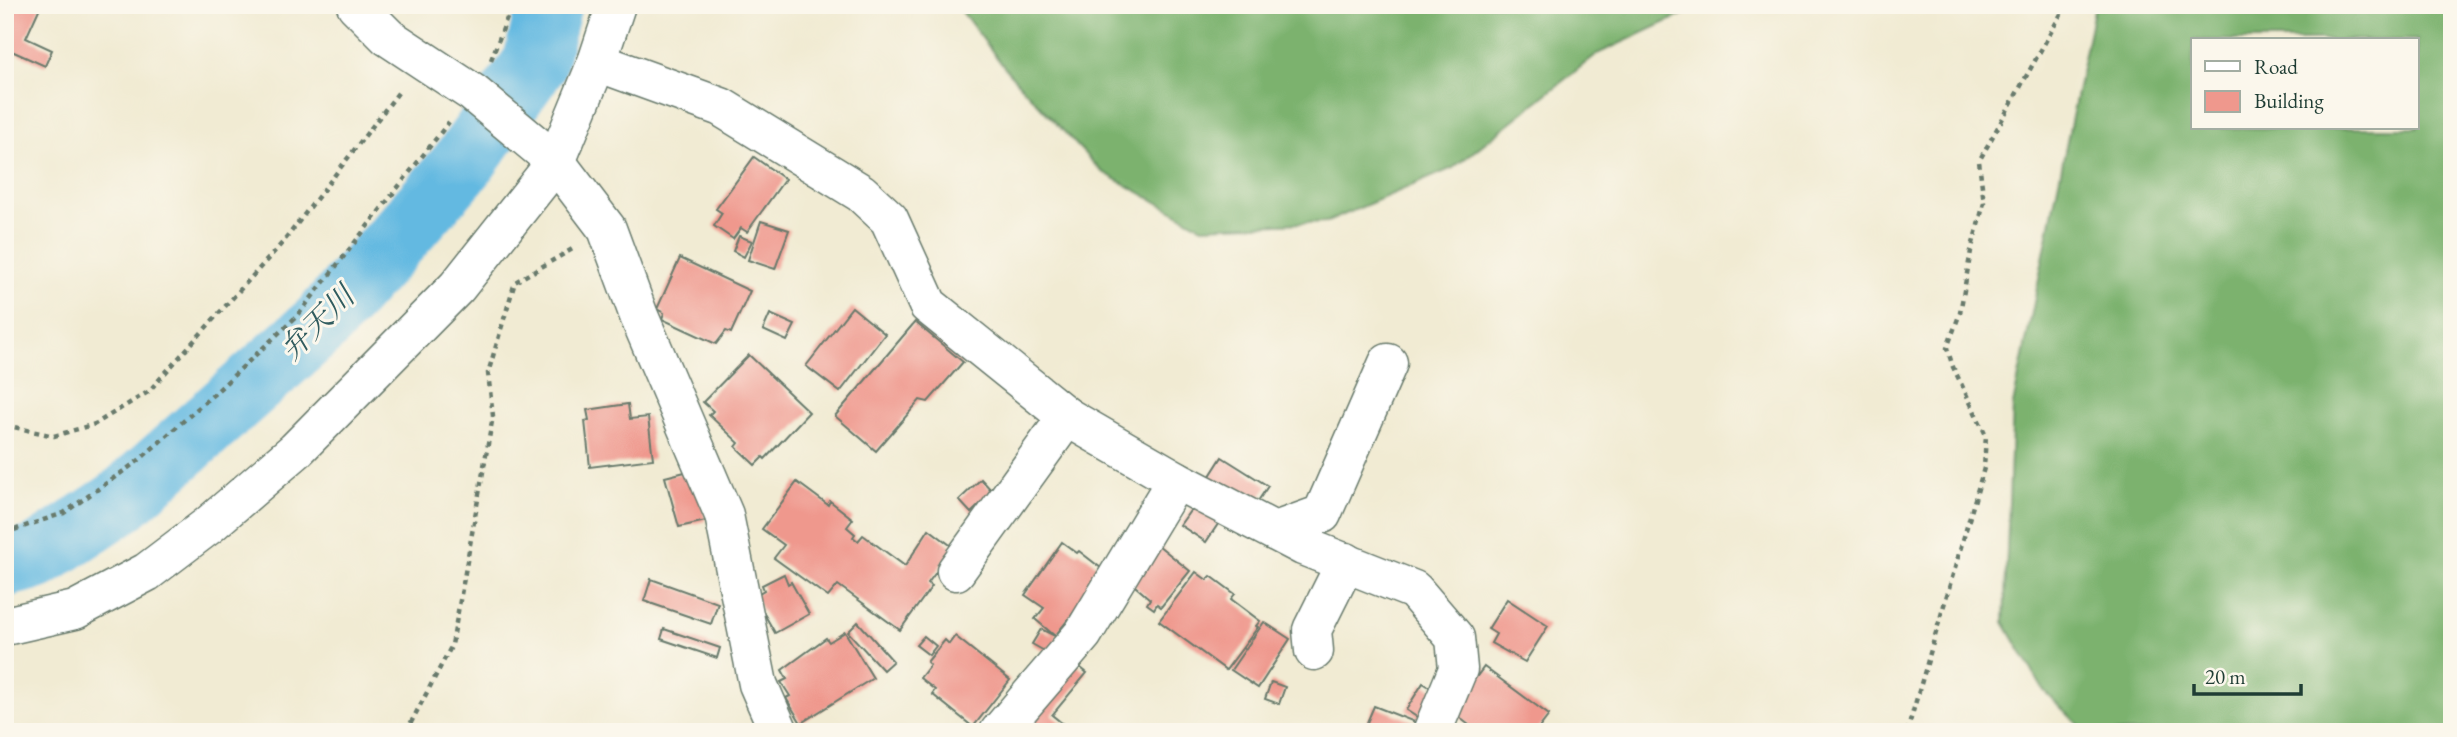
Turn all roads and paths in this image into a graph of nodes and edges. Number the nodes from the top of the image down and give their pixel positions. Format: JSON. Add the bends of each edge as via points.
{"nodes":[{"id":1,"x":356,"y":5,"type":"edge"},
{"id":2,"x":512,"y":5,"type":"edge"},
{"id":3,"x":616,"y":5,"type":"edge"},
{"id":4,"x":2066,"y":5,"type":"edge"},
{"id":5,"x":423,"y":60,"type":"junction"},
{"id":6,"x":597,"y":62,"type":"junction"},
{"id":7,"x":472,"y":93,"type":"junction"},
{"id":8,"x":556,"y":162,"type":"junction"},
{"id":9,"x":607,"y":229,"type":"junction"},
{"id":10,"x":1388,"y":363,"type":"dead end"},
{"id":11,"x":1067,"y":417,"type":"junction"},
{"id":12,"x":5,"y":425,"type":"edge"},
{"id":13,"x":1176,"y":480,"type":"junction"},
{"id":14,"x":1275,"y":531,"type":"junction"},
{"id":15,"x":5,"y":533,"type":"edge"},
{"id":16,"x":1346,"y":562,"type":"junction"},
{"id":17,"x":956,"y":570,"type":"dead end"},
{"id":18,"x":5,"y":626,"type":"edge"},
{"id":19,"x":1314,"y":651,"type":"dead end"},
{"id":20,"x":406,"y":732,"type":"edge"},
{"id":21,"x":779,"y":732,"type":"edge"},
{"id":22,"x":999,"y":732,"type":"edge"},
{"id":23,"x":1432,"y":732,"type":"edge"},
{"id":24,"x":1907,"y":732,"type":"edge"}],
"edges":[{"from":1,"to":5,"type":"street","via":[[388,37]]},
{"from":2,"to":7,"type":"path","via":[[489,65]]},
{"from":3,"to":6,"type":"street"},
{"from":4,"to":24,"type":"path","via":[[1979,161],[1984,203],[1960,313],[1947,348],[1986,435],[1984,468]]},
{"from":5,"to":7,"type":"street"},
{"from":5,"to":12,"type":"path","via":[[284,241],[148,392],[95,424],[54,436]]},
{"from":6,"to":8,"type":"street"},
{"from":6,"to":11,"type":"street","via":[[721,107],[861,193],[889,219],[928,305]]},
{"from":7,"to":8,"type":"street"},
{"from":7,"to":15,"type":"path","via":[[298,315],[138,461],[64,513]]},
{"from":8,"to":9,"type":"street"},
{"from":8,"to":18,"type":"street","via":[[457,287],[295,451],[218,517],[147,572],[75,610]]},
{"from":9,"to":20,"type":"path","via":[[515,282],[488,373],[493,416],[452,645]]},
{"from":9,"to":21,"type":"street","via":[[724,514],[758,684]]},
{"from":10,"to":14,"type":"street","via":[[1322,514]]},
{"from":11,"to":13,"type":"street"},
{"from":11,"to":17,"type":"street"},
{"from":13,"to":14,"type":"street"},
{"from":13,"to":22,"type":"street","via":[[1083,634]]},
{"from":14,"to":16,"type":"street"},
{"from":16,"to":19,"type":"street","via":[[1312,630]]},
{"from":16,"to":23,"type":"street","via":[[1414,590],[1455,638],[1458,669]]}]}
